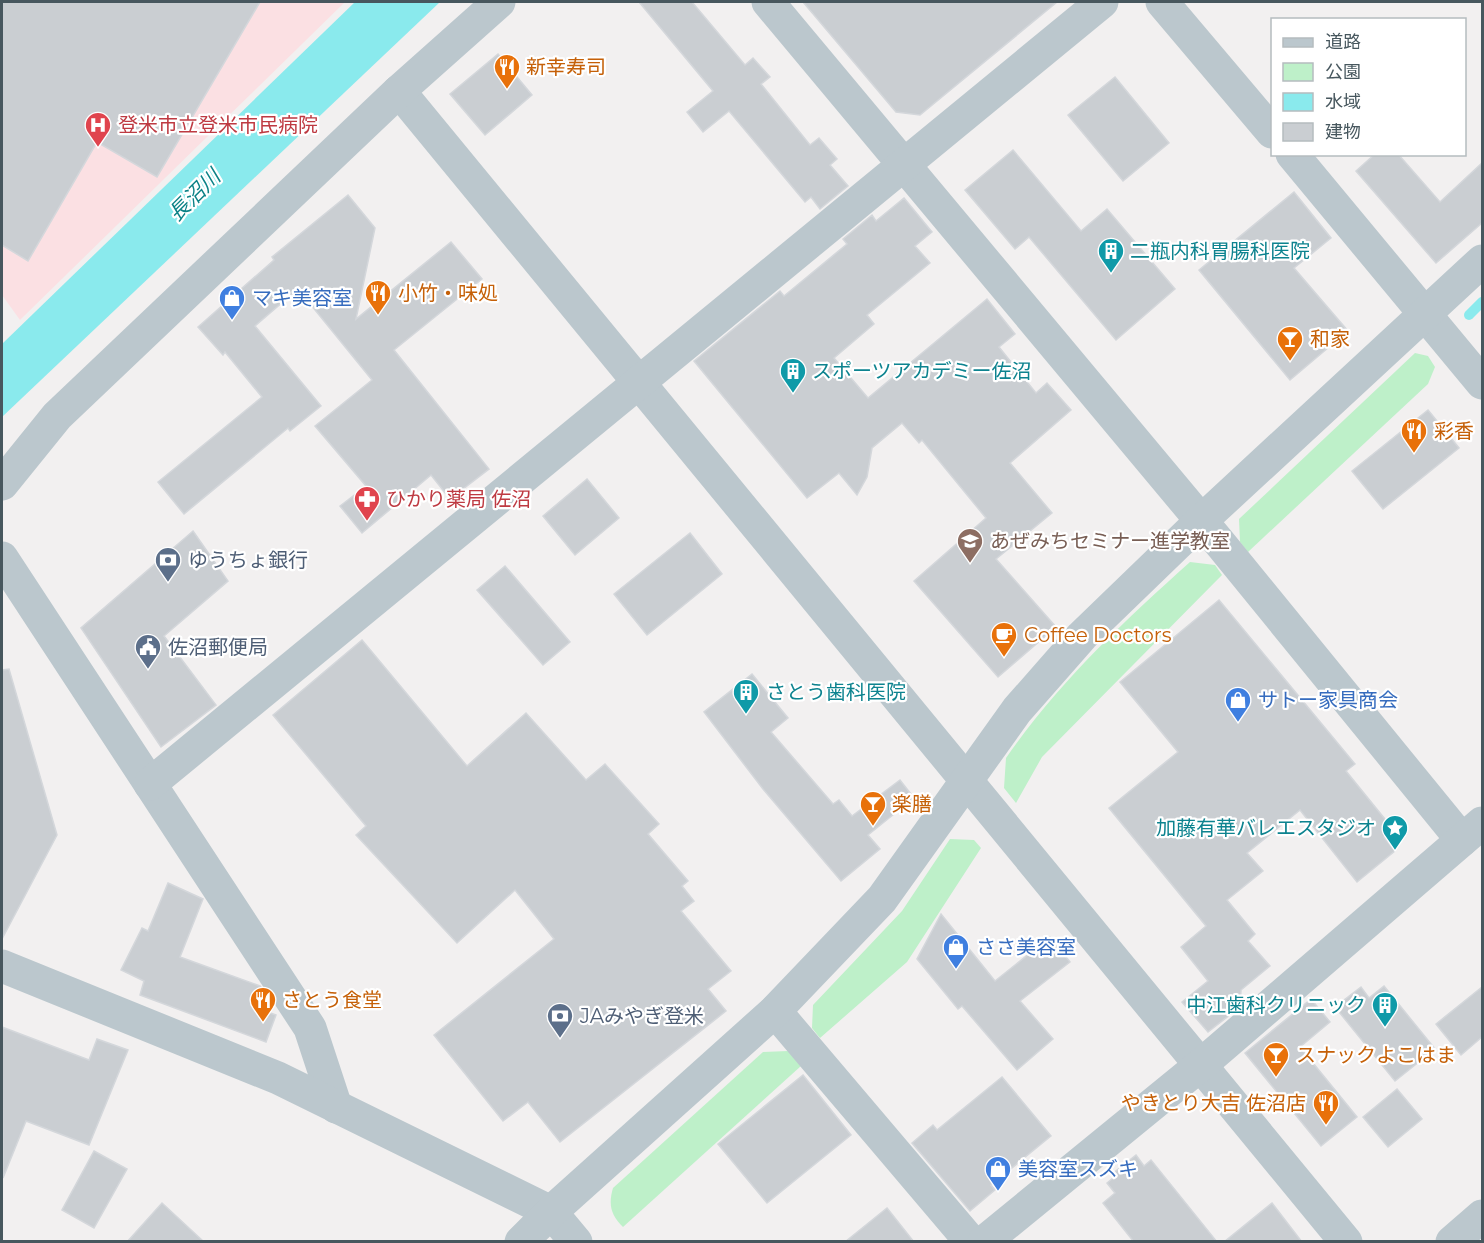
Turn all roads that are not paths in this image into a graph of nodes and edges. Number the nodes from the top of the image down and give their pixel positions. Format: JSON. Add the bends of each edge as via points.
{"nodes":[{"id":1,"x":499,"y":2,"type":"edge"},
{"id":2,"x":768,"y":2,"type":"edge"},
{"id":3,"x":1102,"y":2,"type":"edge"},
{"id":4,"x":1162,"y":2,"type":"edge"},
{"id":5,"x":399,"y":91,"type":"junction"},
{"id":6,"x":1271,"y":131,"type":"edge"},
{"id":7,"x":1294,"y":156,"type":"edge"},
{"id":8,"x":905,"y":164,"type":"junction"},
{"id":9,"x":1482,"y":261,"type":"edge"},
{"id":10,"x":1427,"y":314,"type":"junction"},
{"id":11,"x":638,"y":383,"type":"junction"},
{"id":12,"x":1482,"y":383,"type":"edge"},
{"id":13,"x":2,"y":484,"type":"edge"},
{"id":14,"x":1201,"y":521,"type":"junction"},
{"id":15,"x":2,"y":558,"type":"edge"},
{"id":16,"x":966,"y":780,"type":"junction"},
{"id":17,"x":150,"y":784,"type":"junction"},
{"id":18,"x":1472,"y":832,"type":"edge"},
{"id":19,"x":2,"y":966,"type":"edge"},
{"id":20,"x":775,"y":1011,"type":"junction"},
{"id":21,"x":1202,"y":1064,"type":"junction"},
{"id":22,"x":336,"y":1107,"type":"junction"},
{"id":23,"x":550,"y":1212,"type":"junction"},
{"id":24,"x":1482,"y":1216,"type":"edge"},
{"id":25,"x":521,"y":1242,"type":"edge"},
{"id":26,"x":576,"y":1242,"type":"edge"},
{"id":27,"x":971,"y":1242,"type":"edge"},
{"id":28,"x":984,"y":1242,"type":"edge"},
{"id":29,"x":1346,"y":1242,"type":"edge"},
{"id":30,"x":1452,"y":1242,"type":"edge"}],
"edges":[{"from":1,"to":5,"type":"street"},
{"from":2,"to":8,"type":"street"},
{"from":3,"to":8,"type":"street"},
{"from":4,"to":6,"type":"street"},
{"from":5,"to":11,"type":"street"},
{"from":5,"to":13,"type":"street","via":[[57,416]]},
{"from":7,"to":10,"type":"street"},
{"from":8,"to":11,"type":"street"},
{"from":8,"to":14,"type":"street"},
{"from":9,"to":10,"type":"street"},
{"from":10,"to":12,"type":"street"},
{"from":10,"to":14,"type":"street"},
{"from":11,"to":16,"type":"street"},
{"from":11,"to":17,"type":"street"},
{"from":14,"to":16,"type":"street","via":[[1082,636],[1017,710]]},
{"from":14,"to":18,"type":"street"},
{"from":15,"to":17,"type":"street"},
{"from":16,"to":20,"type":"street","via":[[882,899]]},
{"from":16,"to":21,"type":"street"},
{"from":17,"to":22,"type":"street","via":[[310,1028]]},
{"from":18,"to":21,"type":"street"},
{"from":19,"to":22,"type":"street","via":[[278,1078]]},
{"from":20,"to":23,"type":"street"},
{"from":20,"to":27,"type":"street"},
{"from":21,"to":28,"type":"street"},
{"from":21,"to":29,"type":"street"},
{"from":22,"to":23,"type":"street"},
{"from":23,"to":25,"type":"street"},
{"from":23,"to":26,"type":"street"},
{"from":24,"to":30,"type":"street"}]}
